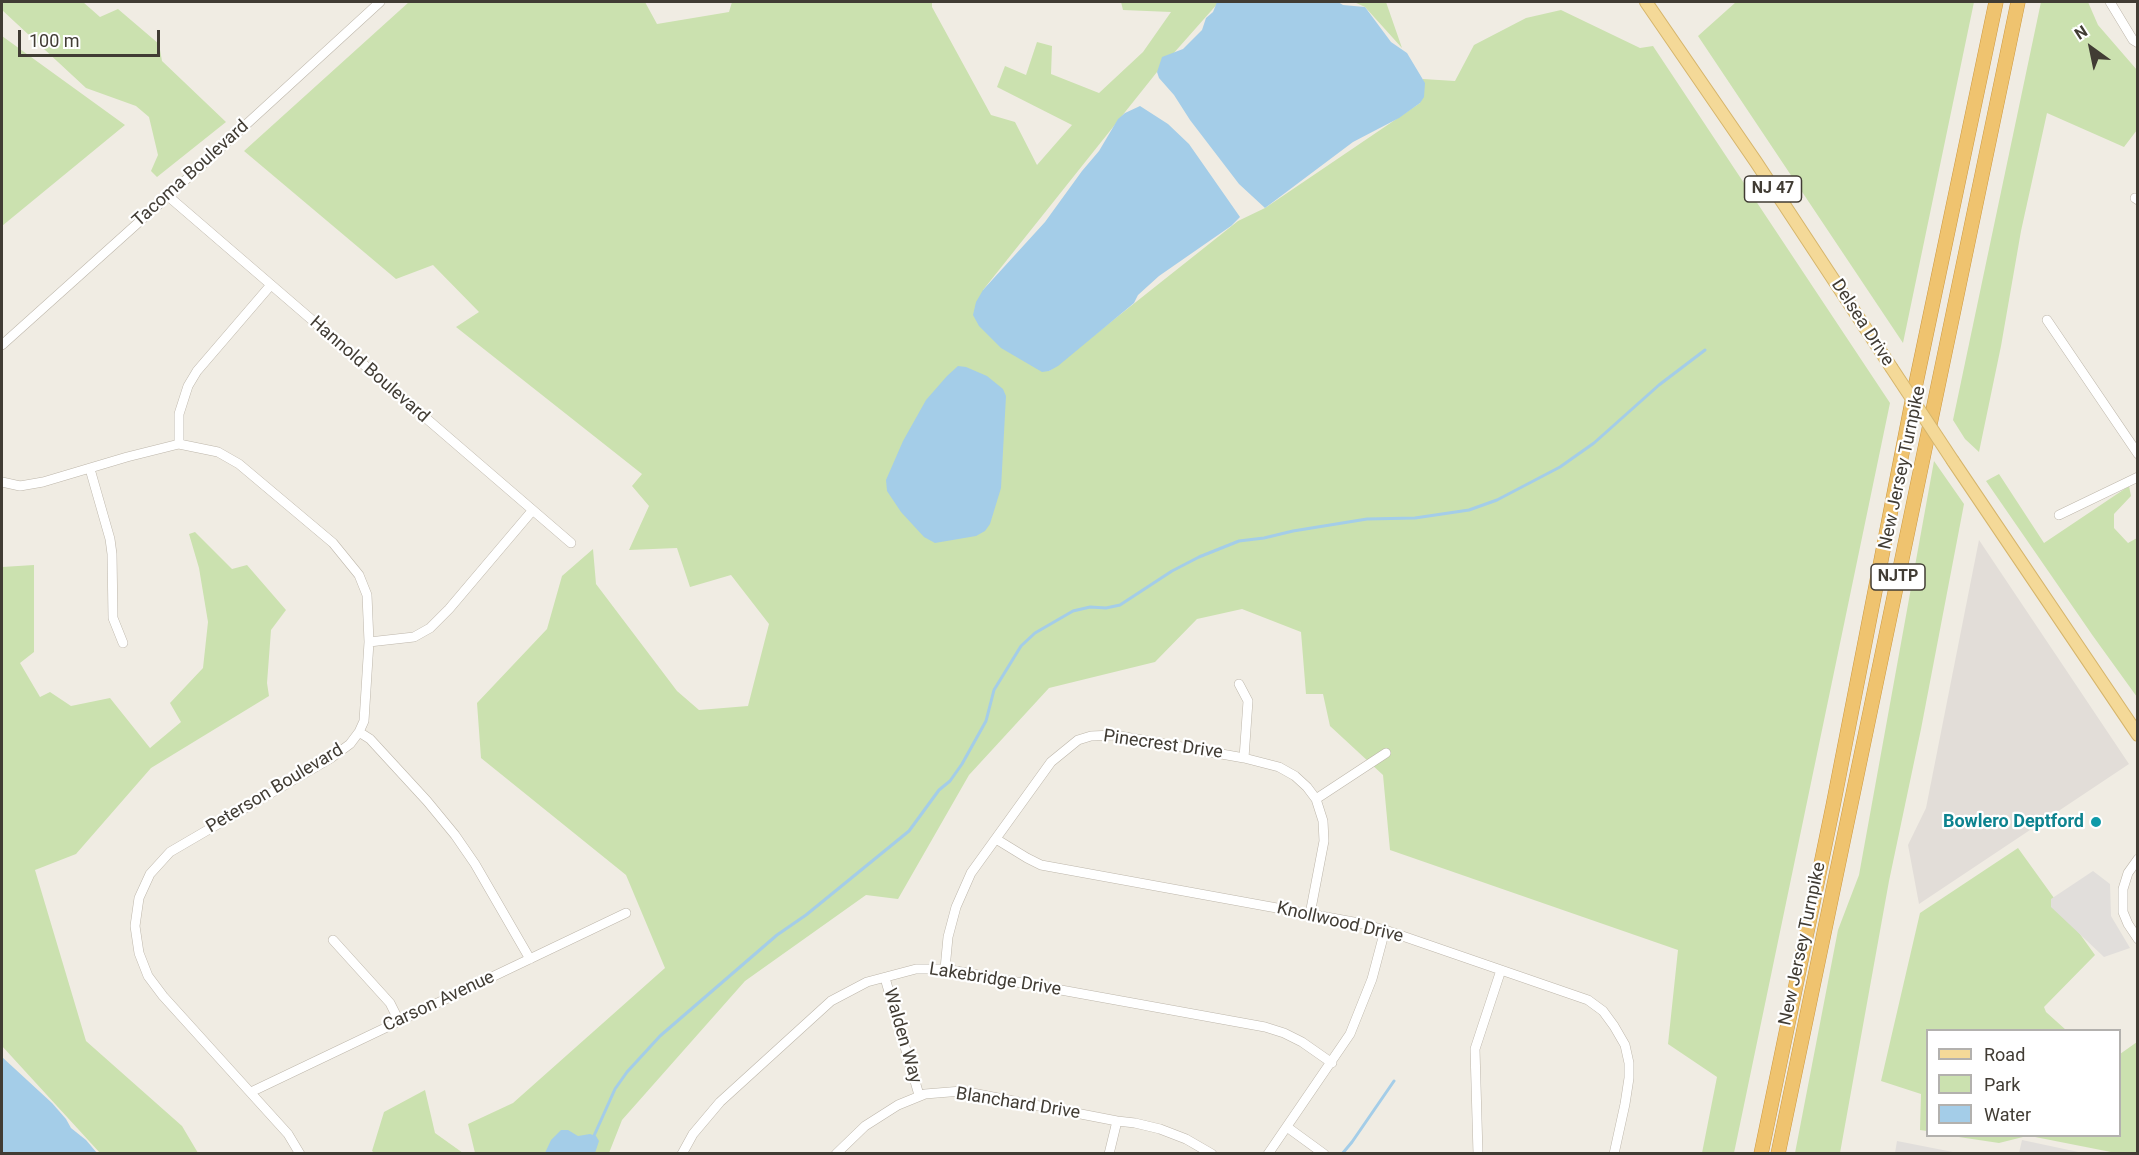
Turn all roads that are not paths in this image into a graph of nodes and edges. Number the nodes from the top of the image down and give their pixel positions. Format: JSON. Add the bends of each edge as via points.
{"nodes":[{"id":1,"x":380,"y":2,"type":"edge"},
{"id":2,"x":1646,"y":2,"type":"edge"},
{"id":3,"x":1996,"y":2,"type":"edge"},
{"id":4,"x":2018,"y":2,"type":"edge"},
{"id":5,"x":2110,"y":2,"type":"edge"},
{"id":6,"x":2138,"y":43,"type":"edge"},
{"id":7,"x":168,"y":196,"type":"junction"},
{"id":8,"x":270,"y":286,"type":"junction"},
{"id":9,"x":2047,"y":320,"type":"dead end"},
{"id":10,"x":2,"y":345,"type":"edge"},
{"id":11,"x":179,"y":444,"type":"junction"},
{"id":12,"x":2138,"y":454,"type":"edge"},
{"id":13,"x":90,"y":469,"type":"junction"},
{"id":14,"x":2138,"y":477,"type":"edge"},
{"id":15,"x":2,"y":482,"type":"edge"},
{"id":16,"x":532,"y":511,"type":"junction"},
{"id":17,"x":2059,"y":515,"type":"dead end"},
{"id":18,"x":571,"y":543,"type":"dead end"},
{"id":19,"x":369,"y":642,"type":"junction"},
{"id":20,"x":123,"y":643,"type":"dead end"},
{"id":21,"x":1239,"y":684,"type":"dead end"},
{"id":22,"x":359,"y":732,"type":"junction"},
{"id":23,"x":2138,"y":735,"type":"edge"},
{"id":24,"x":1386,"y":753,"type":"dead end"},
{"id":25,"x":1244,"y":758,"type":"junction"},
{"id":26,"x":1316,"y":799,"type":"junction"},
{"id":27,"x":996,"y":839,"type":"junction"},
{"id":28,"x":2138,"y":858,"type":"edge"},
{"id":29,"x":626,"y":913,"type":"dead end"},
{"id":30,"x":1310,"y":914,"type":"junction"},
{"id":31,"x":1385,"y":930,"type":"junction"},
{"id":32,"x":2138,"y":939,"type":"edge"},
{"id":33,"x":333,"y":940,"type":"dead end"},
{"id":34,"x":530,"y":959,"type":"junction"},
{"id":35,"x":945,"y":969,"type":"junction"},
{"id":36,"x":1501,"y":970,"type":"junction"},
{"id":37,"x":885,"y":978,"type":"junction"},
{"id":38,"x":399,"y":1021,"type":"junction"},
{"id":39,"x":1332,"y":1063,"type":"junction"},
{"id":40,"x":251,"y":1092,"type":"junction"},
{"id":41,"x":919,"y":1095,"type":"junction"},
{"id":42,"x":1117,"y":1121,"type":"junction"},
{"id":43,"x":1287,"y":1127,"type":"junction"},
{"id":44,"x":300,"y":1154,"type":"edge"},
{"id":45,"x":682,"y":1154,"type":"edge"},
{"id":46,"x":836,"y":1154,"type":"edge"},
{"id":47,"x":1109,"y":1154,"type":"edge"},
{"id":48,"x":1212,"y":1154,"type":"edge"},
{"id":49,"x":1268,"y":1154,"type":"edge"},
{"id":50,"x":1324,"y":1154,"type":"edge"},
{"id":51,"x":1478,"y":1154,"type":"edge"},
{"id":52,"x":1614,"y":1154,"type":"edge"},
{"id":53,"x":1761,"y":1154,"type":"edge"},
{"id":54,"x":1778,"y":1154,"type":"edge"}],
"edges":[{"from":1,"to":7,"type":"street","name":"Tacoma Boulevard"},
{"from":2,"to":23,"type":"main road","name":"Delsea Drive","number":"NJ 47","bridge":true},
{"from":3,"to":53,"type":"highway","name":"New Jersey Turnpike","number":"NJTP"},
{"from":4,"to":54,"type":"highway","name":"New Jersey Turnpike","number":"NJTP"},
{"from":5,"to":6,"type":"street"},
{"from":7,"to":8,"type":"street","name":"Hannold Boulevard"},
{"from":7,"to":10,"type":"street","name":"Tacoma Boulevard"},
{"from":8,"to":11,"type":"street","via":[[188,386],[179,414]]},
{"from":8,"to":16,"type":"street","name":"Hannold Boulevard"},
{"from":9,"to":12,"type":"street"},
{"from":11,"to":13,"type":"street","name":"Peterson Boulevard"},
{"from":11,"to":19,"type":"street","name":"Peterson Boulevard","via":[[218,453],[238,464],[333,543],[358,575],[367,595]]},
{"from":13,"to":15,"type":"street","name":"Peterson Boulevard","via":[[20,486]]},
{"from":13,"to":20,"type":"street","via":[[110,539],[113,618]]},
{"from":14,"to":17,"type":"street"},
{"from":16,"to":18,"type":"street","name":"Hannold Boulevard"},
{"from":16,"to":19,"type":"street","via":[[430,628],[414,637]]},
{"from":19,"to":22,"type":"street","name":"Peterson Boulevard","via":[[364,722]]},
{"from":21,"to":25,"type":"street","via":[[1248,701]]},
{"from":22,"to":34,"type":"street","via":[[455,835]]},
{"from":22,"to":40,"type":"street","name":"Peterson Boulevard","via":[[331,758],[170,852],[150,874],[139,898],[135,926],[148,976]]},
{"from":24,"to":26,"type":"street"},
{"from":25,"to":26,"type":"street","name":"Pinecrest Drive","via":[[1279,767],[1295,776]]},
{"from":25,"to":27,"type":"street","name":"Pinecrest Drive","via":[[1114,735],[1084,738],[1051,762]]},
{"from":26,"to":30,"type":"street","name":"Pinecrest Drive","via":[[1324,841]]},
{"from":27,"to":30,"type":"street","name":"Knollwood Drive","via":[[1041,864]]},
{"from":27,"to":35,"type":"street","name":"Pinecrest Drive","via":[[971,873],[959,898],[948,937]]},
{"from":28,"to":32,"type":"street","via":[[2123,889],[2123,912]]},
{"from":29,"to":34,"type":"street","name":"Carson Avenue"},
{"from":30,"to":31,"type":"street","name":"Knollwood Drive"},
{"from":31,"to":36,"type":"street","name":"Knollwood Drive"},
{"from":31,"to":39,"type":"street","via":[[1357,1018]]},
{"from":33,"to":38,"type":"street","via":[[390,1003]]},
{"from":34,"to":38,"type":"street","name":"Carson Avenue"},
{"from":35,"to":37,"type":"street","name":"Lakebridge Drive","via":[[916,969]]},
{"from":35,"to":39,"type":"street","name":"Lakebridge Drive","via":[[1265,1027],[1302,1042]]},
{"from":36,"to":51,"type":"street","via":[[1475,1049]]},
{"from":36,"to":52,"type":"street","name":"Knollwood Drive","via":[[1588,1000],[1614,1026],[1625,1045],[1629,1063]]},
{"from":37,"to":41,"type":"street","name":"Walden Way"},
{"from":37,"to":45,"type":"street","name":"Lakebridge Drive","via":[[867,982],[831,1001],[720,1102]]},
{"from":38,"to":40,"type":"street","name":"Carson Avenue"},
{"from":39,"to":43,"type":"street"},
{"from":40,"to":44,"type":"street","name":"Peterson Boulevard"},
{"from":41,"to":42,"type":"street","name":"Blanchard Drive","via":[[962,1091]]},
{"from":41,"to":46,"type":"street","name":"Blanchard Drive","via":[[865,1126]]},
{"from":42,"to":47,"type":"street"},
{"from":42,"to":48,"type":"street","name":"Blanchard Drive","via":[[1160,1129]]},
{"from":43,"to":49,"type":"street"},
{"from":43,"to":50,"type":"street"}]}
